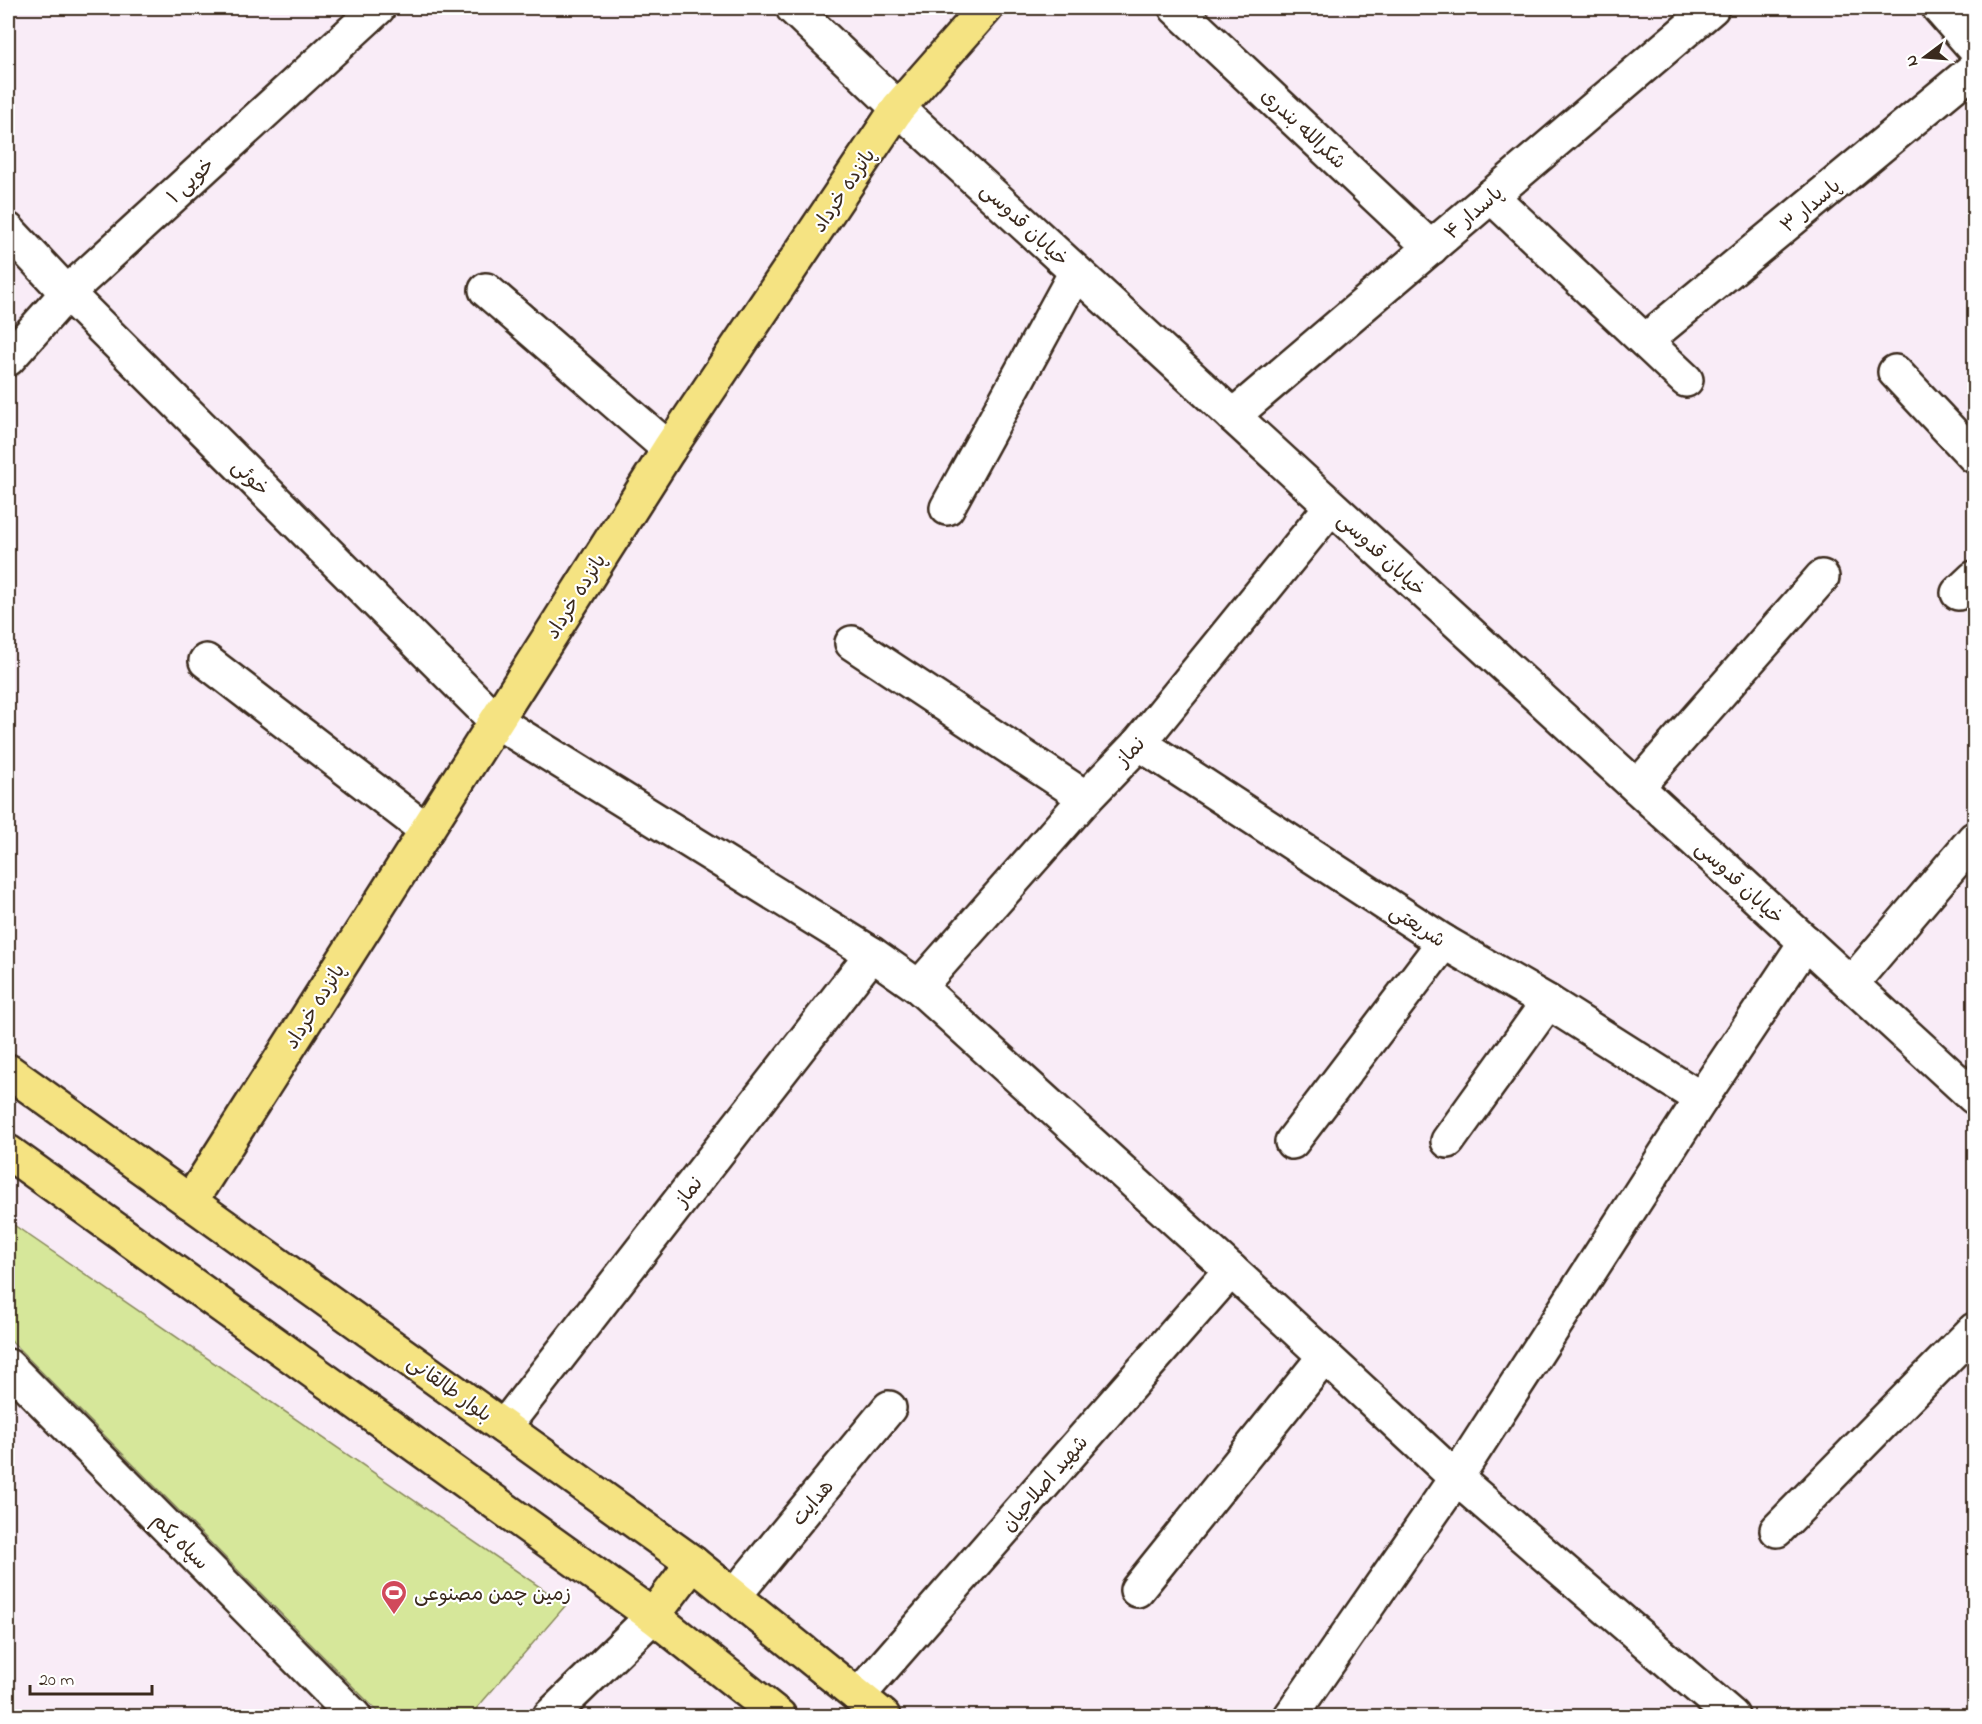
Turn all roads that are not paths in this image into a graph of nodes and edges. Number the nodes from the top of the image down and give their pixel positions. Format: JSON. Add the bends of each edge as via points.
{"nodes":[{"id":1,"x":793,"y":8,"type":"edge"},
{"id":2,"x":986,"y":8,"type":"edge"},
{"id":3,"x":1176,"y":8,"type":"edge"},
{"id":4,"x":1712,"y":8,"type":"edge"},
{"id":5,"x":1939,"y":8,"type":"edge"},
{"id":6,"x":371,"y":10,"type":"edge"},
{"id":7,"x":1974,"y":48,"type":"edge"},
{"id":8,"x":1974,"y":69,"type":"edge"},
{"id":9,"x":898,"y":108,"type":"junction"},
{"id":10,"x":1491,"y":196,"type":"junction"},
{"id":11,"x":8,"y":230,"type":"edge"},
{"id":12,"x":1431,"y":248,"type":"junction"},
{"id":13,"x":1076,"y":272,"type":"junction"},
{"id":14,"x":486,"y":290,"type":"dead end"},
{"id":15,"x":67,"y":293,"type":"junction"},
{"id":16,"x":1645,"y":341,"type":"junction"},
{"id":17,"x":8,"y":360,"type":"edge"},
{"id":18,"x":1895,"y":372,"type":"dead end"},
{"id":19,"x":1686,"y":380,"type":"dead end"},
{"id":20,"x":1233,"y":416,"type":"junction"},
{"id":21,"x":669,"y":449,"type":"junction"},
{"id":22,"x":1974,"y":456,"type":"edge"},
{"id":23,"x":1331,"y":507,"type":"junction"},
{"id":24,"x":946,"y":508,"type":"dead end"},
{"id":25,"x":1822,"y":577,"type":"dead end"},
{"id":26,"x":852,"y":643,"type":"dead end"},
{"id":27,"x":206,"y":661,"type":"dead end"},
{"id":28,"x":496,"y":721,"type":"junction"},
{"id":29,"x":1139,"y":743,"type":"junction"},
{"id":30,"x":1637,"y":787,"type":"junction"},
{"id":31,"x":1086,"y":798,"type":"junction"},
{"id":32,"x":426,"y":830,"type":"junction"},
{"id":33,"x":1974,"y":839,"type":"edge"},
{"id":34,"x":1444,"y":942,"type":"junction"},
{"id":35,"x":1806,"y":942,"type":"junction"},
{"id":36,"x":872,"y":954,"type":"junction"},
{"id":37,"x":1851,"y":984,"type":"junction"},
{"id":38,"x":919,"y":987,"type":"junction"},
{"id":39,"x":1548,"y":1002,"type":"junction"},
{"id":40,"x":8,"y":1071,"type":"edge"},
{"id":41,"x":1974,"y":1097,"type":"edge"},
{"id":42,"x":1701,"y":1099,"type":"junction"},
{"id":43,"x":1448,"y":1141,"type":"dead end"},
{"id":44,"x":1292,"y":1142,"type":"dead end"},
{"id":45,"x":8,"y":1152,"type":"edge"},
{"id":46,"x":190,"y":1202,"type":"junction"},
{"id":47,"x":1231,"y":1270,"type":"junction"},
{"id":48,"x":1974,"y":1330,"type":"edge"},
{"id":49,"x":1325,"y":1356,"type":"junction"},
{"id":50,"x":8,"y":1366,"type":"edge"},
{"id":51,"x":889,"y":1407,"type":"dead end"},
{"id":52,"x":504,"y":1427,"type":"junction"},
{"id":53,"x":1456,"y":1479,"type":"junction"},
{"id":54,"x":1777,"y":1530,"type":"dead end"},
{"id":55,"x":693,"y":1563,"type":"junction"},
{"id":56,"x":1137,"y":1590,"type":"dead end"},
{"id":57,"x":734,"y":1596,"type":"junction"},
{"id":58,"x":653,"y":1616,"type":"junction"},
{"id":59,"x":858,"y":1696,"type":"junction"},
{"id":60,"x":354,"y":1716,"type":"edge"},
{"id":61,"x":550,"y":1716,"type":"edge"},
{"id":62,"x":779,"y":1716,"type":"edge"},
{"id":63,"x":883,"y":1716,"type":"edge"},
{"id":64,"x":1291,"y":1716,"type":"edge"},
{"id":65,"x":1732,"y":1716,"type":"edge"}],
"edges":[{"from":1,"to":9,"type":"street","name":"خیابان قدوسی"},
{"from":2,"to":9,"type":"main road","name":"پانزده خرداد"},
{"from":3,"to":12,"type":"street","name":"شکرالله بندری"},
{"from":4,"to":10,"type":"street","name":"پاسدار ۴"},
{"from":5,"to":7,"type":"street"},
{"from":6,"to":15,"type":"street","name":"خویی ۱"},
{"from":8,"to":16,"type":"street","name":"پاسدار ۳"},
{"from":9,"to":13,"type":"street","name":"خیابان قدوسی"},
{"from":9,"to":21,"type":"main road","name":"پانزده خرداد"},
{"from":10,"to":12,"type":"street","name":"پاسدار ۴"},
{"from":10,"to":16,"type":"street"},
{"from":11,"to":15,"type":"street","name":"خوئی"},
{"from":12,"to":20,"type":"street","name":"پاسدار ۴"},
{"from":13,"to":20,"type":"street","name":"خیابان قدوسی"},
{"from":13,"to":24,"type":"street"},
{"from":14,"to":21,"type":"street"},
{"from":15,"to":17,"type":"street","name":"خویی ۱"},
{"from":15,"to":28,"type":"street","name":"خوئی"},
{"from":16,"to":19,"type":"street"},
{"from":18,"to":22,"type":"street"},
{"from":20,"to":23,"type":"street","name":"خیابان قدوسی"},
{"from":21,"to":28,"type":"main road","name":"پانزده خرداد"},
{"from":23,"to":29,"type":"street","name":"نماز"},
{"from":23,"to":30,"type":"street","name":"خیابان قدوسی"},
{"from":25,"to":30,"type":"street"},
{"from":26,"to":31,"type":"street"},
{"from":27,"to":32,"type":"street"},
{"from":28,"to":32,"type":"main road","name":"پانزده خرداد"},
{"from":28,"to":36,"type":"street","name":"خوئی"},
{"from":29,"to":31,"type":"street","name":"نماز"},
{"from":29,"to":34,"type":"street","name":"شریعتی"},
{"from":30,"to":35,"type":"street","name":"خیابان قدوسی"},
{"from":31,"to":38,"type":"street","name":"نماز"},
{"from":32,"to":46,"type":"main road","name":"پانزده خرداد"},
{"from":33,"to":37,"type":"street"},
{"from":34,"to":39,"type":"street","name":"شریعتی"},
{"from":34,"to":44,"type":"street"},
{"from":35,"to":37,"type":"street","name":"خیابان قدوسی"},
{"from":35,"to":42,"type":"street"},
{"from":36,"to":38,"type":"street","name":"خوئی"},
{"from":36,"to":52,"type":"street","name":"نماز"},
{"from":37,"to":41,"type":"street","name":"خیابان قدوسی"},
{"from":38,"to":47,"type":"street","name":"خوئی"},
{"from":39,"to":42,"type":"street","name":"شریعتی"},
{"from":39,"to":43,"type":"street"},
{"from":40,"to":46,"type":"main road","name":"بلوار طالقانی"},
{"from":42,"to":53,"type":"street"},
{"from":45,"to":58,"type":"main road"},
{"from":46,"to":52,"type":"main road","name":"بلوار طالقانی"},
{"from":47,"to":49,"type":"street","name":"خوئی"},
{"from":47,"to":59,"type":"street","name":"شهید اصلاحیان"},
{"from":48,"to":54,"type":"street"},
{"from":49,"to":53,"type":"street","name":"خوئی"},
{"from":49,"to":56,"type":"street"},
{"from":50,"to":60,"type":"street","name":"سپاه یکم"},
{"from":51,"to":57,"type":"street","name":"هدایت"},
{"from":52,"to":55,"type":"main road","name":"بلوار طالقانی"},
{"from":53,"to":64,"type":"street"},
{"from":53,"to":65,"type":"street","name":"خوئی"},
{"from":55,"to":57,"type":"main road","name":"بلوار طالقانی"},
{"from":55,"to":58,"type":"main road"},
{"from":57,"to":59,"type":"main road","name":"بلوار طالقانی"},
{"from":58,"to":61,"type":"street"},
{"from":58,"to":62,"type":"main road"},
{"from":59,"to":63,"type":"main road","name":"بلوار طالقانی"}]}
